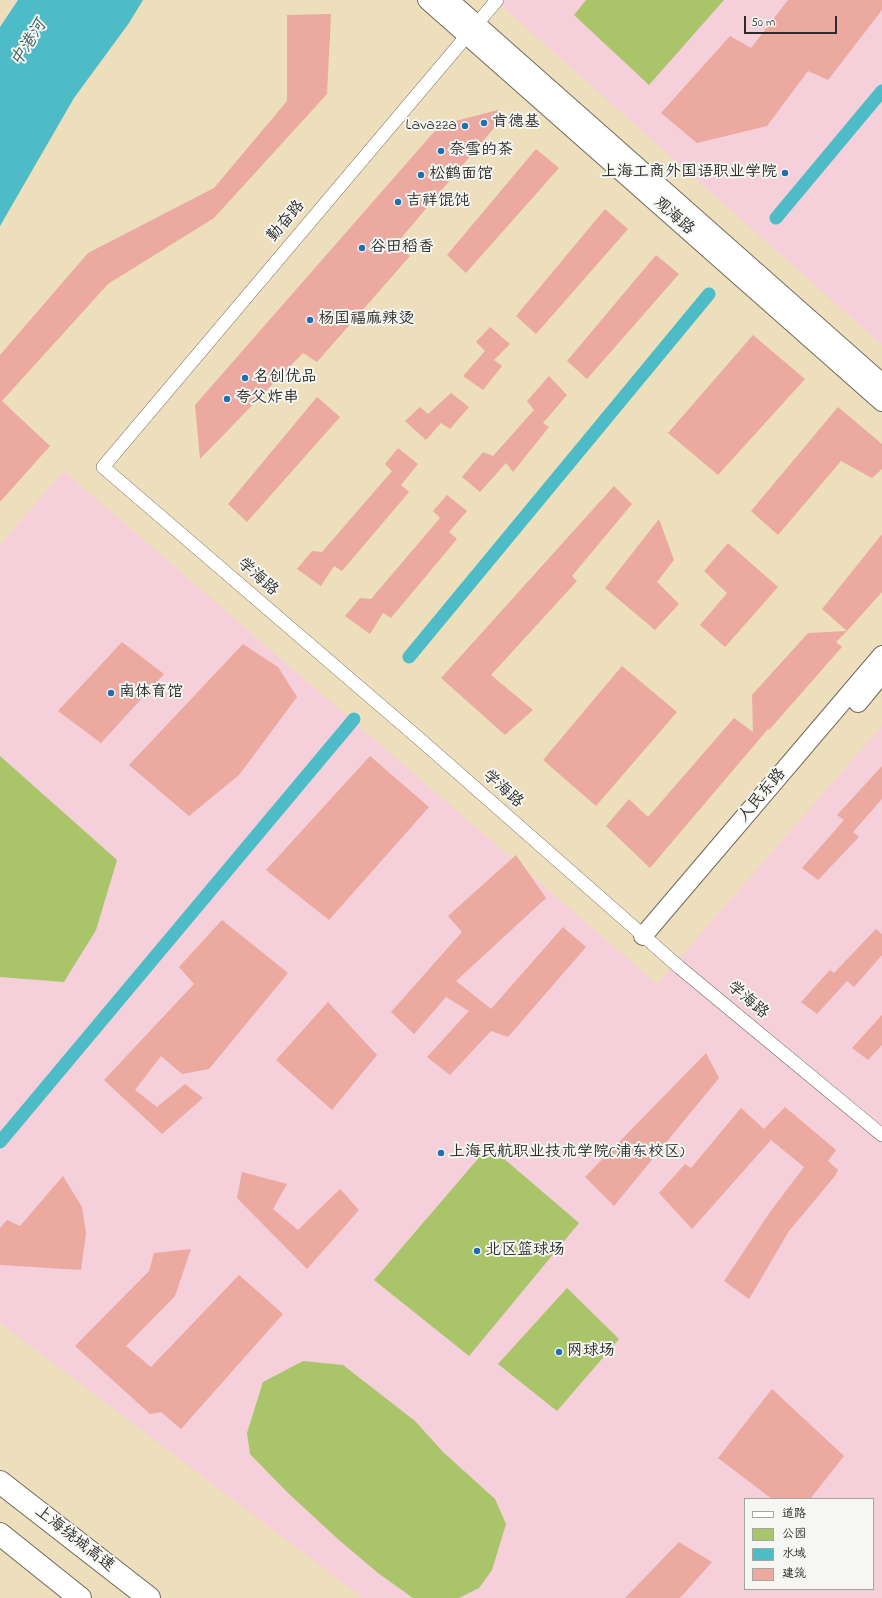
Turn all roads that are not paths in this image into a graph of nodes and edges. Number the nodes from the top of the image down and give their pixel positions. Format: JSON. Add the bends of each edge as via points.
{"nodes":[{"id":1,"x":427,"y":0,"type":"edge"},
{"id":2,"x":449,"y":0,"type":"edge"},
{"id":3,"x":497,"y":0,"type":"edge"},
{"id":4,"x":472,"y":30,"type":"junction"},
{"id":5,"x":882,"y":383,"type":"edge"},
{"id":6,"x":882,"y":402,"type":"edge"},
{"id":7,"x":103,"y":467,"type":"joint"},
{"id":8,"x":882,"y":655,"type":"edge"},
{"id":9,"x":882,"y":674,"type":"edge"},
{"id":10,"x":648,"y":940,"type":"junction"},
{"id":11,"x":882,"y":1135,"type":"edge"},
{"id":12,"x":0,"y":1482,"type":"edge"},
{"id":13,"x":0,"y":1534,"type":"edge"},
{"id":14,"x":80,"y":1598,"type":"edge"},
{"id":15,"x":150,"y":1598,"type":"edge"}],
"edges":[{"from":1,"to":4,"type":"main road","name":"观海路"},
{"from":2,"to":4,"type":"main road","name":"观海路"},
{"from":3,"to":4,"type":"street","name":"勤奋路"},
{"from":4,"to":5,"type":"main road","name":"观海路"},
{"from":4,"to":6,"type":"main road","name":"观海路"},
{"from":4,"to":7,"type":"street","name":"勤奋路"},
{"from":7,"to":10,"type":"street","name":"学海路"},
{"from":8,"to":10,"type":"main road","name":"人民东路"},
{"from":9,"to":10,"type":"main road","name":"人民东路"},
{"from":10,"to":11,"type":"street","name":"学海路"},
{"from":12,"to":15,"type":"highway","name":"上海绕城高速"},
{"from":13,"to":14,"type":"highway"}]}
